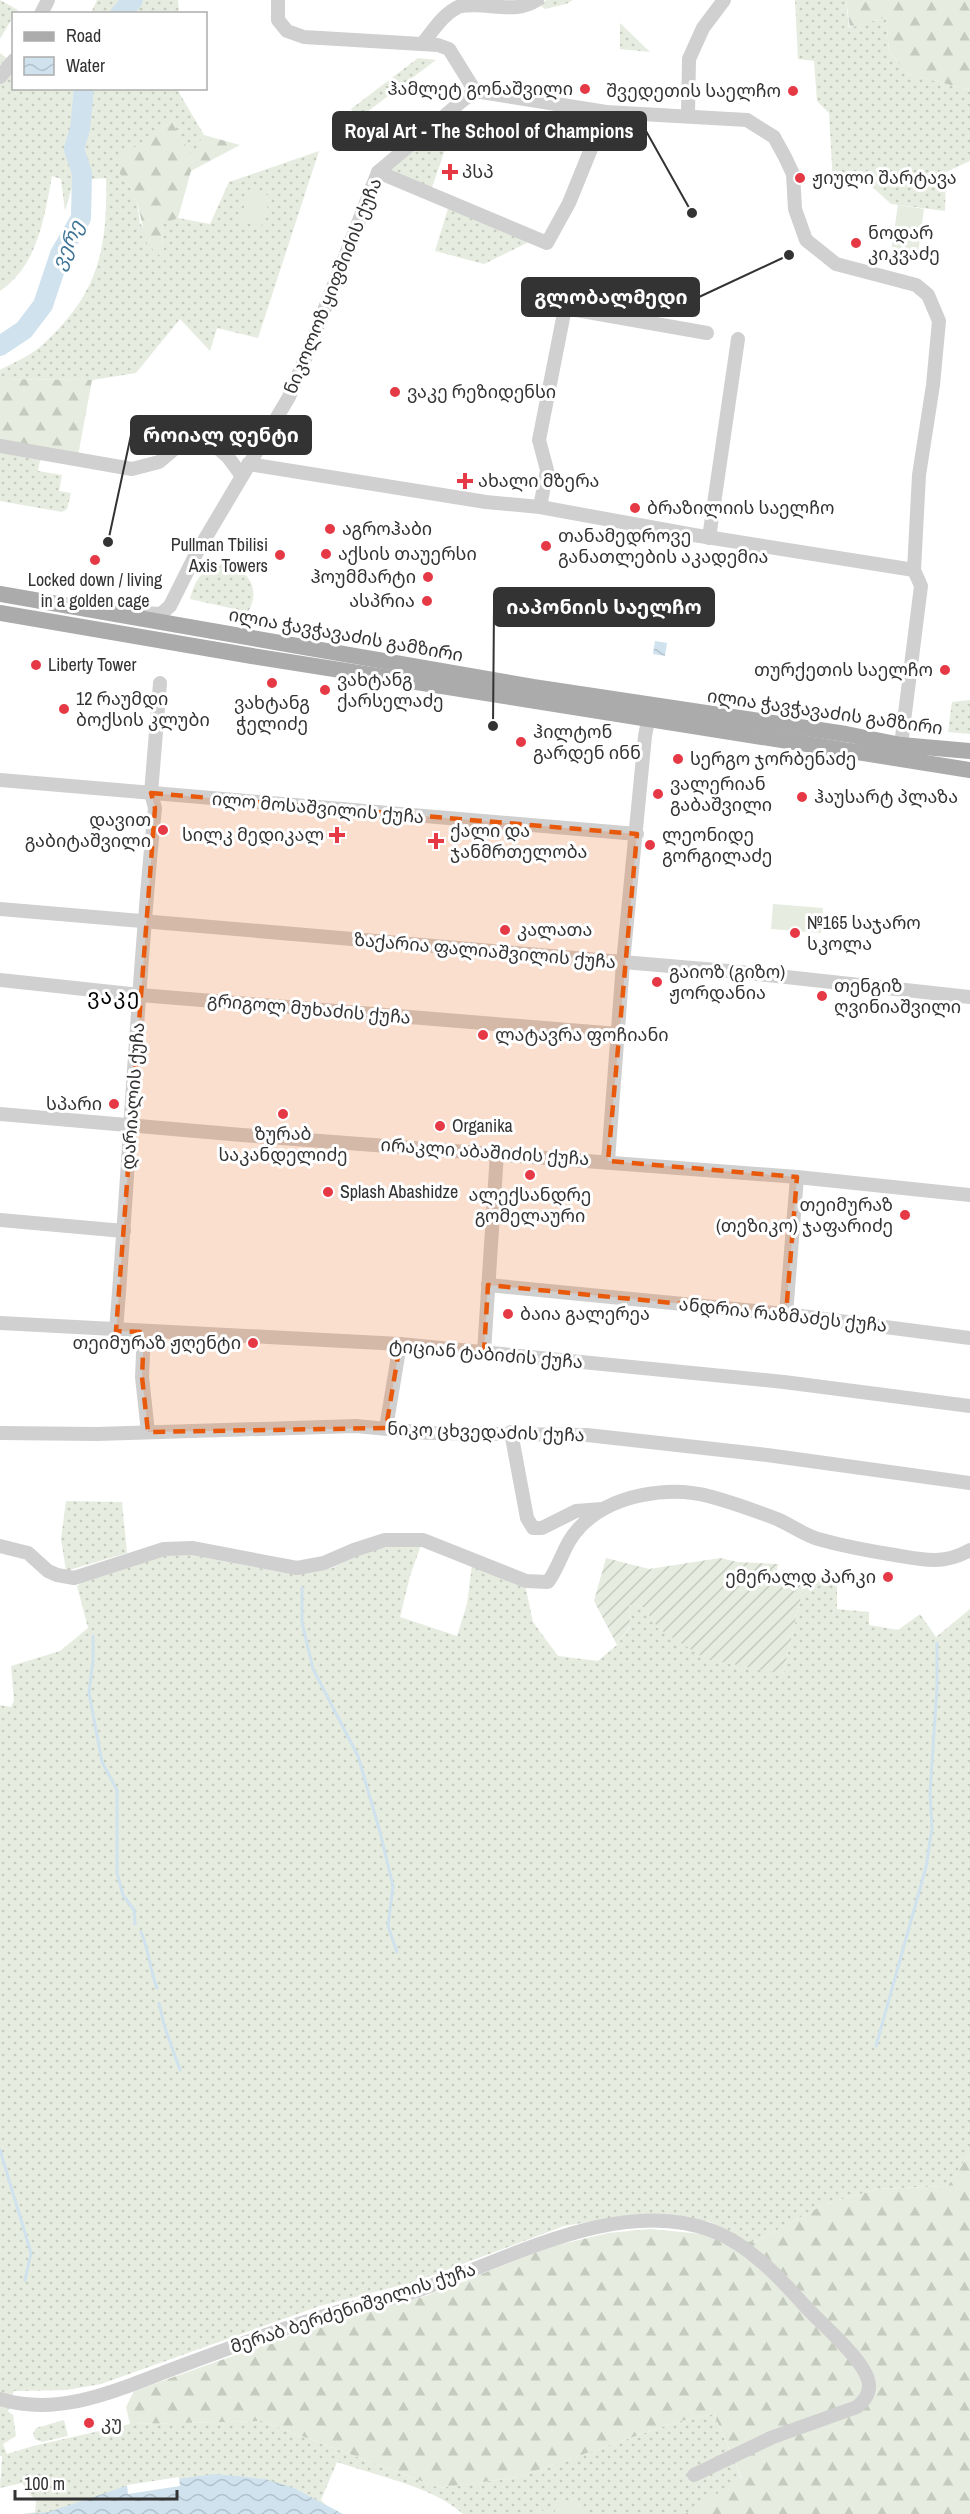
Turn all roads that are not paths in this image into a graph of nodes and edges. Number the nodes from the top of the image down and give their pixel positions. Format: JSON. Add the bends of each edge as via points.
{"nodes":[{"id":1,"x":278,"y":0,"type":"edge"},
{"id":2,"x":537,"y":0,"type":"edge"},
{"id":3,"x":724,"y":0,"type":"edge"},
{"id":4,"x":422,"y":45,"type":"junction"},
{"id":5,"x":12,"y":63,"type":"edge"},
{"id":6,"x":0,"y":78,"type":"edge"},
{"id":7,"x":475,"y":91,"type":"junction"},
{"id":8,"x":606,"y":112,"type":"junction"},
{"id":9,"x":688,"y":115,"type":"junction"},
{"id":10,"x":378,"y":172,"type":"junction"},
{"id":11,"x":707,"y":333,"type":"dead end"},
{"id":12,"x":738,"y":339,"type":"dead end"},
{"id":13,"x":0,"y":446,"type":"edge"},
{"id":14,"x":245,"y":470,"type":"junction"},
{"id":15,"x":540,"y":507,"type":"junction"},
{"id":16,"x":709,"y":538,"type":"junction"},
{"id":17,"x":914,"y":570,"type":"junction"},
{"id":18,"x":0,"y":594,"type":"edge"},
{"id":19,"x":170,"y":606,"type":"junction"},
{"id":20,"x":0,"y":613,"type":"edge"},
{"id":21,"x":132,"y":616,"type":"junction"},
{"id":22,"x":181,"y":626,"type":"junction"},
{"id":23,"x":160,"y":683,"type":"dead end"},
{"id":24,"x":649,"y":712,"type":"junction"},
{"id":25,"x":901,"y":745,"type":"junction"},
{"id":26,"x":970,"y":751,"type":"edge"},
{"id":27,"x":970,"y":770,"type":"edge"},
{"id":28,"x":0,"y":780,"type":"edge"},
{"id":29,"x":151,"y":793,"type":"junction"},
{"id":30,"x":637,"y":834,"type":"junction"},
{"id":31,"x":0,"y":909,"type":"edge"},
{"id":32,"x":144,"y":920,"type":"junction"},
{"id":33,"x":623,"y":963,"type":"junction"},
{"id":34,"x":0,"y":980,"type":"edge"},
{"id":35,"x":140,"y":994,"type":"junction"},
{"id":36,"x":970,"y":997,"type":"edge"},
{"id":37,"x":618,"y":1034,"type":"junction"},
{"id":38,"x":0,"y":1114,"type":"edge"},
{"id":39,"x":132,"y":1124,"type":"junction"},
{"id":40,"x":497,"y":1153,"type":"junction"},
{"id":41,"x":608,"y":1161,"type":"junction"},
{"id":42,"x":797,"y":1177,"type":"junction"},
{"id":43,"x":970,"y":1195,"type":"edge"},
{"id":44,"x":0,"y":1220,"type":"edge"},
{"id":45,"x":124,"y":1231,"type":"junction"},
{"id":46,"x":488,"y":1285,"type":"junction"},
{"id":47,"x":786,"y":1314,"type":"junction"},
{"id":48,"x":0,"y":1323,"type":"edge"},
{"id":49,"x":116,"y":1330,"type":"junction"},
{"id":50,"x":144,"y":1332,"type":"junction"},
{"id":51,"x":970,"y":1338,"type":"edge"},
{"id":52,"x":400,"y":1344,"type":"junction"},
{"id":53,"x":484,"y":1352,"type":"junction"},
{"id":54,"x":970,"y":1406,"type":"edge"},
{"id":55,"x":386,"y":1428,"type":"junction"},
{"id":56,"x":0,"y":1432,"type":"edge"},
{"id":57,"x":148,"y":1432,"type":"junction"},
{"id":58,"x":511,"y":1432,"type":"junction"},
{"id":59,"x":970,"y":1483,"type":"edge"},
{"id":60,"x":602,"y":1509,"type":"junction"},
{"id":61,"x":0,"y":1546,"type":"edge"},
{"id":62,"x":970,"y":1550,"type":"edge"},
{"id":63,"x":0,"y":2399,"type":"edge"},
{"id":64,"x":694,"y":2475,"type":"dead end"}],
"edges":[{"from":1,"to":4,"type":"street","via":[[278,20],[287,31],[304,37]]},
{"from":2,"to":4,"type":"street","via":[[519,7],[480,2],[458,7],[439,21]]},
{"from":3,"to":9,"type":"street","via":[[703,28],[689,58]]},
{"from":4,"to":7,"type":"street","via":[[449,49]]},
{"from":5,"to":6,"type":"street"},
{"from":7,"to":8,"type":"street"},
{"from":7,"to":10,"type":"street","name":"ნიკოლოზ ყიფშიძის ქუჩა"},
{"from":8,"to":9,"type":"street"},
{"from":8,"to":10,"type":"street","via":[[569,203],[547,243]]},
{"from":9,"to":17,"type":"street","via":[[747,120],[774,137],[793,174],[795,209],[806,240],[836,264],[916,285],[928,295],[939,321],[919,474]]},
{"from":10,"to":14,"type":"street","name":"ნიკოლოზ ყიფშიძის ქუჩა","via":[[292,390]]},
{"from":11,"to":15,"type":"street","via":[[565,308],[540,440],[547,470]]},
{"from":12,"to":16,"type":"street"},
{"from":13,"to":14,"type":"street","via":[[132,469],[159,462],[184,441],[198,437],[206,438]]},
{"from":14,"to":15,"type":"street"},
{"from":14,"to":19,"type":"street","name":"ნიკოლოზ ყიფშიძის ქუჩა"},
{"from":15,"to":16,"type":"street"},
{"from":16,"to":17,"type":"street"},
{"from":17,"to":25,"type":"street","via":[[921,586]]},
{"from":18,"to":21,"type":"main road","name":"ილია ჭავჭავაძის გამზირი"},
{"from":19,"to":21,"type":"street","via":[[161,614],[144,612]]},
{"from":19,"to":22,"type":"street","via":[[172,618]]},
{"from":20,"to":24,"type":"main road","name":"ილია ჭავჭავაძის გამზირი","via":[[240,655]]},
{"from":21,"to":22,"type":"main road","name":"ილია ჭავჭავაძის გამზირი"},
{"from":22,"to":24,"type":"main road","name":"ილია ჭავჭავაძის გამზირი"},
{"from":23,"to":29,"type":"street","name":"დარიალის ქუჩა"},
{"from":24,"to":25,"type":"main road","name":"ილია ჭავჭავაძის გამზირი","via":[[846,734]]},
{"from":24,"to":27,"type":"main road","name":"ილია ჭავჭავაძის გამზირი"},
{"from":24,"to":30,"type":"street"},
{"from":25,"to":26,"type":"main road","name":"ილია ჭავჭავაძის გამზირი"},
{"from":28,"to":29,"type":"street","name":"ილო მოსაშვილის ქუჩა"},
{"from":29,"to":30,"type":"street","name":"ილო მოსაშვილის ქუჩა"},
{"from":29,"to":32,"type":"street","name":"დარიალის ქუჩა","via":[[155,808]]},
{"from":30,"to":33,"type":"street"},
{"from":31,"to":32,"type":"street","name":"ზაქარია ფალიაშვილის ქუჩა"},
{"from":32,"to":33,"type":"street","name":"ზაქარია ფალიაშვილის ქუჩა"},
{"from":32,"to":35,"type":"street","name":"დარიალის ქუჩა"},
{"from":33,"to":36,"type":"street","name":"ზაქარია ფალიაშვილის ქუჩა"},
{"from":33,"to":37,"type":"street"},
{"from":34,"to":35,"type":"street","name":"გრიგოლ მუხაძის ქუჩა"},
{"from":35,"to":37,"type":"street","name":"გრიგოლ მუხაძის ქუჩა"},
{"from":35,"to":39,"type":"street","name":"დარიალის ქუჩა"},
{"from":37,"to":41,"type":"street"},
{"from":38,"to":39,"type":"street","name":"ირაკლი აბაშიძის ქუჩა"},
{"from":39,"to":40,"type":"street","name":"ირაკლი აბაშიძის ქუჩა"},
{"from":39,"to":45,"type":"street","name":"დარიალის ქუჩა"},
{"from":40,"to":41,"type":"street","name":"ირაკლი აბაშიძის ქუჩა"},
{"from":40,"to":46,"type":"street"},
{"from":41,"to":42,"type":"street","name":"ირაკლი აბაშიძის ქუჩა"},
{"from":42,"to":43,"type":"street","name":"ირაკლი აბაშიძის ქუჩა"},
{"from":42,"to":47,"type":"street"},
{"from":44,"to":45,"type":"street"},
{"from":45,"to":49,"type":"street","name":"დარიალის ქუჩა"},
{"from":46,"to":47,"type":"street","name":"ანდრია რაზმაძეს ქუჩა"},
{"from":46,"to":53,"type":"street"},
{"from":47,"to":51,"type":"street","name":"ანდრია რაზმაძეს ქუჩა"},
{"from":48,"to":49,"type":"street","name":"ტიციან ტაბიძის ქუჩა"},
{"from":49,"to":50,"type":"street","name":"ტიციან ტაბიძის ქუჩა"},
{"from":50,"to":52,"type":"street","name":"ტიციან ტაბიძის ქუჩა"},
{"from":50,"to":57,"type":"street","via":[[142,1377]]},
{"from":52,"to":53,"type":"street","name":"ტიციან ტაბიძის ქუჩა"},
{"from":52,"to":55,"type":"street"},
{"from":53,"to":54,"type":"street","name":"ტიციან ტაბიძის ქუჩა","via":[[784,1382]]},
{"from":55,"to":57,"type":"street","name":"ნიკო ცხვედაძის ქუჩა"},
{"from":55,"to":58,"type":"street","name":"ნიკო ცხვედაძის ქუჩა","via":[[429,1433]]},
{"from":56,"to":57,"type":"street","name":"ნიკო ცხვედაძის ქუჩა"},
{"from":58,"to":59,"type":"street","name":"ნიკო ცხვედაძის ქუჩა","via":[[596,1436],[768,1455]]},
{"from":58,"to":60,"type":"street","via":[[527,1518],[533,1528],[542,1528],[576,1511]]},
{"from":60,"to":61,"type":"street","via":[[565,1546],[558,1568],[548,1582],[526,1581],[423,1540],[385,1540],[324,1563],[297,1568],[192,1548],[164,1549],[74,1578],[48,1571],[28,1553]]},
{"from":60,"to":62,"type":"street","via":[[627,1498],[662,1492],[710,1496],[780,1520],[816,1539],[870,1551],[930,1561],[955,1558]]},
{"from":63,"to":64,"type":"street","name":"მერაბ ბერძენიშვილის ქუჩა","via":[[22,2405],[53,2404],[111,2394],[324,2316],[425,2288],[547,2240],[635,2222],[688,2224],[713,2231],[749,2252],[784,2283],[853,2356],[867,2374],[869,2386],[867,2398],[857,2407],[773,2437]]}]}
